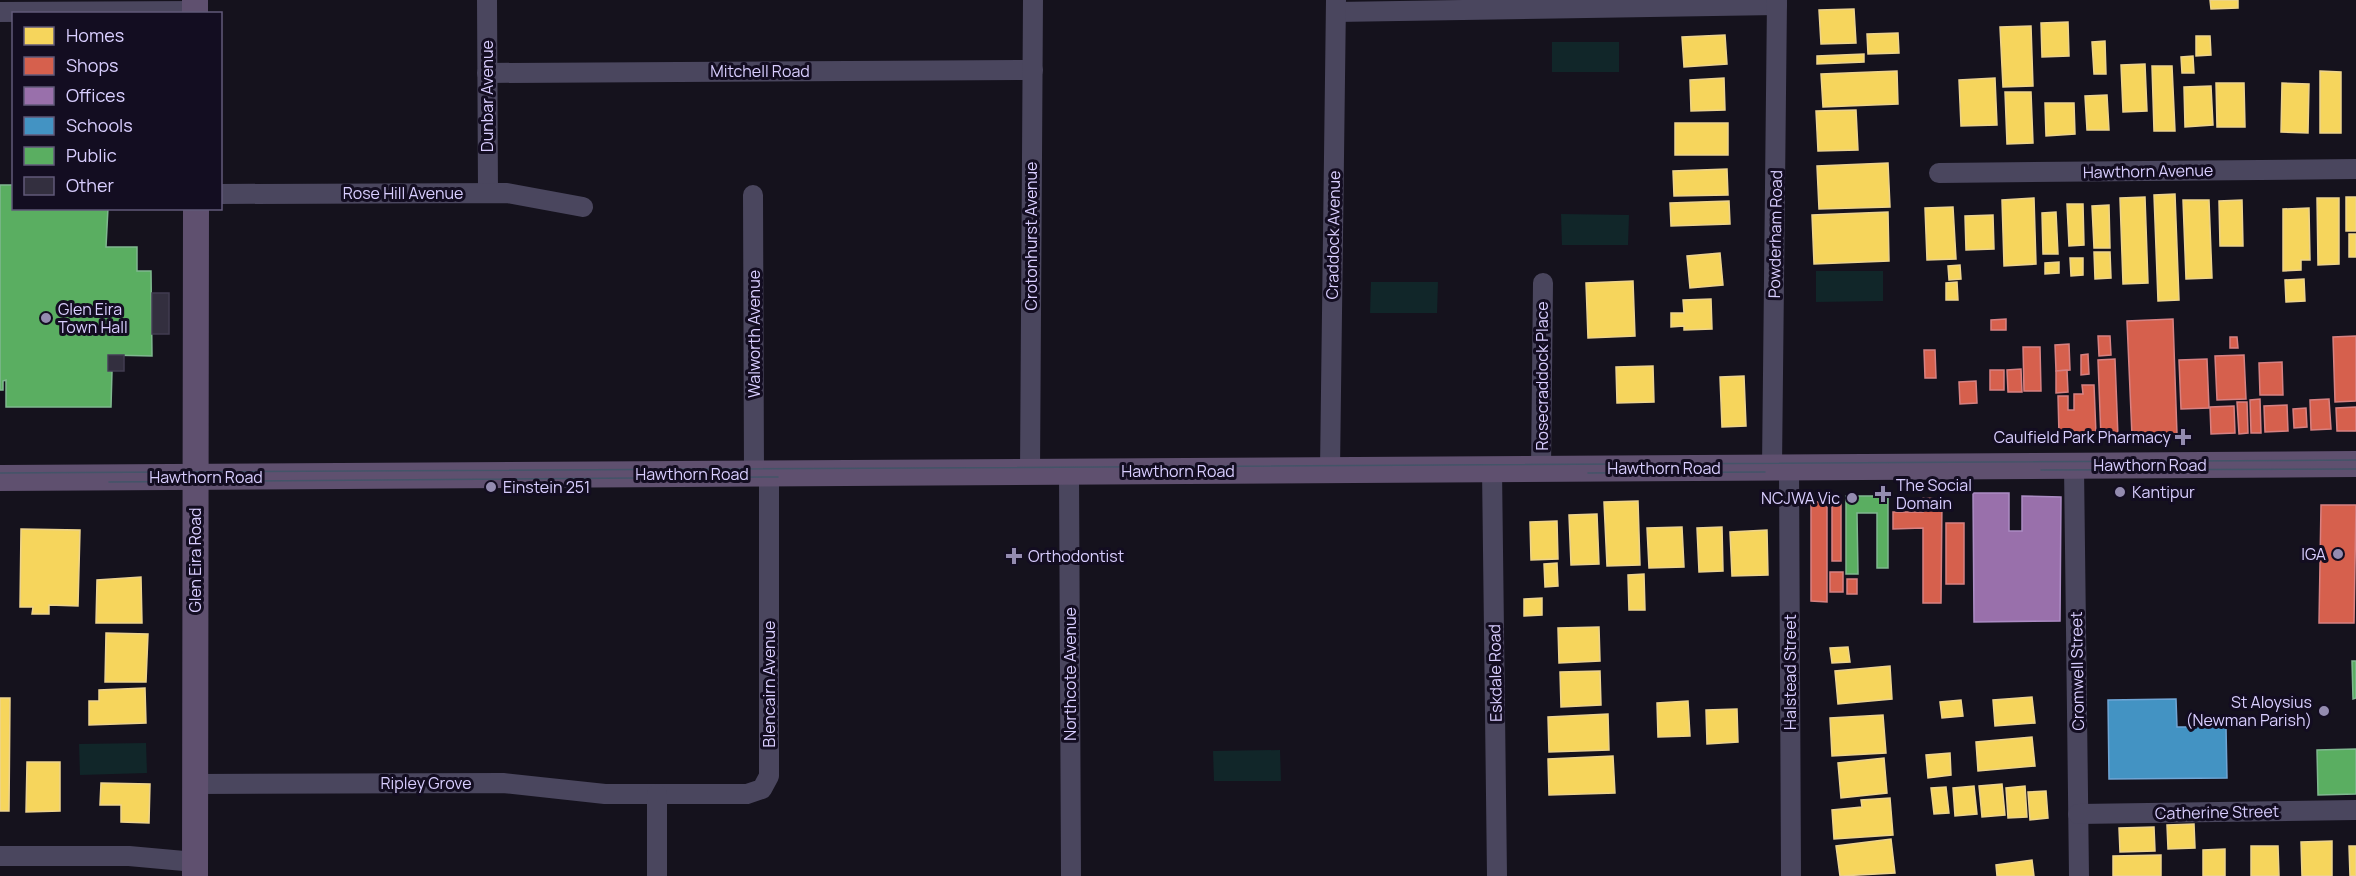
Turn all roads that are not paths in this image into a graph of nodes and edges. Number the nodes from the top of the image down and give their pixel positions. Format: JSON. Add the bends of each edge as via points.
{"nodes":[{"id":1,"x":487,"y":0,"type":"edge"},
{"id":2,"x":1032,"y":0,"type":"edge"},
{"id":3,"x":1777,"y":2,"type":"edge"},
{"id":4,"x":1336,"y":6,"type":"edge"},
{"id":5,"x":195,"y":8,"type":"edge"},
{"id":6,"x":0,"y":12,"type":"edge"},
{"id":7,"x":1032,"y":70,"type":"junction"},
{"id":8,"x":487,"y":73,"type":"junction"},
{"id":9,"x":2356,"y":169,"type":"edge"},
{"id":10,"x":1939,"y":173,"type":"dead end"},
{"id":11,"x":488,"y":193,"type":"junction"},
{"id":12,"x":222,"y":194,"type":"edge"},
{"id":13,"x":753,"y":195,"type":"dead end"},
{"id":14,"x":583,"y":207,"type":"dead end"},
{"id":15,"x":196,"y":210,"type":"edge"},
{"id":16,"x":1542,"y":283,"type":"dead end"},
{"id":17,"x":2356,"y":464,"type":"edge"},
{"id":18,"x":2074,"y":466,"type":"junction"},
{"id":19,"x":1781,"y":468,"type":"junction"},
{"id":20,"x":1492,"y":469,"type":"junction"},
{"id":21,"x":1541,"y":469,"type":"junction"},
{"id":22,"x":1330,"y":470,"type":"junction"},
{"id":23,"x":1069,"y":471,"type":"junction"},
{"id":24,"x":1030,"y":472,"type":"junction"},
{"id":25,"x":761,"y":473,"type":"junction"},
{"id":26,"x":195,"y":476,"type":"junction"},
{"id":27,"x":0,"y":478,"type":"edge"},
{"id":28,"x":195,"y":784,"type":"junction"},
{"id":29,"x":657,"y":794,"type":"junction"},
{"id":30,"x":2356,"y":810,"type":"edge"},
{"id":31,"x":2078,"y":814,"type":"junction"},
{"id":32,"x":0,"y":856,"type":"edge"},
{"id":33,"x":195,"y":862,"type":"edge"},
{"id":34,"x":657,"y":876,"type":"edge"},
{"id":35,"x":1071,"y":876,"type":"edge"},
{"id":36,"x":1497,"y":876,"type":"edge"},
{"id":37,"x":1791,"y":876,"type":"edge"},
{"id":38,"x":2079,"y":876,"type":"edge"}],
"edges":[{"from":1,"to":8,"type":"street","name":"Dunbar Avenue"},
{"from":2,"to":7,"type":"street","name":"Crotonhurst Avenue"},
{"from":3,"to":4,"type":"street"},
{"from":3,"to":19,"type":"street","name":"Powderham Road"},
{"from":4,"to":22,"type":"street","name":"Craddock Avenue"},
{"from":5,"to":6,"type":"street"},
{"from":7,"to":8,"type":"street","name":"Mitchell Road"},
{"from":7,"to":24,"type":"street","name":"Crotonhurst Avenue"},
{"from":8,"to":11,"type":"street","name":"Dunbar Avenue"},
{"from":9,"to":10,"type":"street","name":"Hawthorn Avenue"},
{"from":11,"to":12,"type":"street","name":"Rose Hill Avenue"},
{"from":11,"to":14,"type":"street","name":"Rose Hill Avenue","via":[[523,195]]},
{"from":13,"to":25,"type":"street","name":"Walworth Avenue"},
{"from":15,"to":26,"type":"main road","name":"Glen Eira Road"},
{"from":16,"to":21,"type":"street","name":"Rosecraddock Place"},
{"from":17,"to":18,"type":"main road","name":"Hawthorn Road"},
{"from":18,"to":19,"type":"main road","name":"Hawthorn Road"},
{"from":18,"to":31,"type":"street","name":"Cromwell Street"},
{"from":19,"to":21,"type":"main road","name":"Hawthorn Road"},
{"from":19,"to":37,"type":"street","name":"Halstead Street"},
{"from":20,"to":21,"type":"main road","name":"Hawthorn Road"},
{"from":20,"to":22,"type":"main road","name":"Hawthorn Road"},
{"from":20,"to":36,"type":"street","name":"Eskdale Road"},
{"from":22,"to":23,"type":"main road","name":"Hawthorn Road"},
{"from":23,"to":24,"type":"main road","name":"Hawthorn Road"},
{"from":23,"to":35,"type":"street","name":"Northcote Avenue"},
{"from":24,"to":25,"type":"main road","name":"Hawthorn Road"},
{"from":25,"to":26,"type":"main road","name":"Hawthorn Road"},
{"from":25,"to":29,"type":"street","name":"Blencairn Avenue","via":[[769,776],[762,789],[747,794]]},
{"from":26,"to":27,"type":"main road","name":"Hawthorn Road"},
{"from":26,"to":28,"type":"main road","name":"Glen Eira Road"},
{"from":28,"to":29,"type":"street","name":"Ripley Grove","via":[[503,783],[605,794]]},
{"from":28,"to":33,"type":"main road","name":"Glen Eira Road"},
{"from":29,"to":34,"type":"street"},
{"from":30,"to":31,"type":"street","name":"Catherine Street"},
{"from":31,"to":38,"type":"street","name":"Cromwell Street"},
{"from":32,"to":33,"type":"street","via":[[129,856]]}]}
